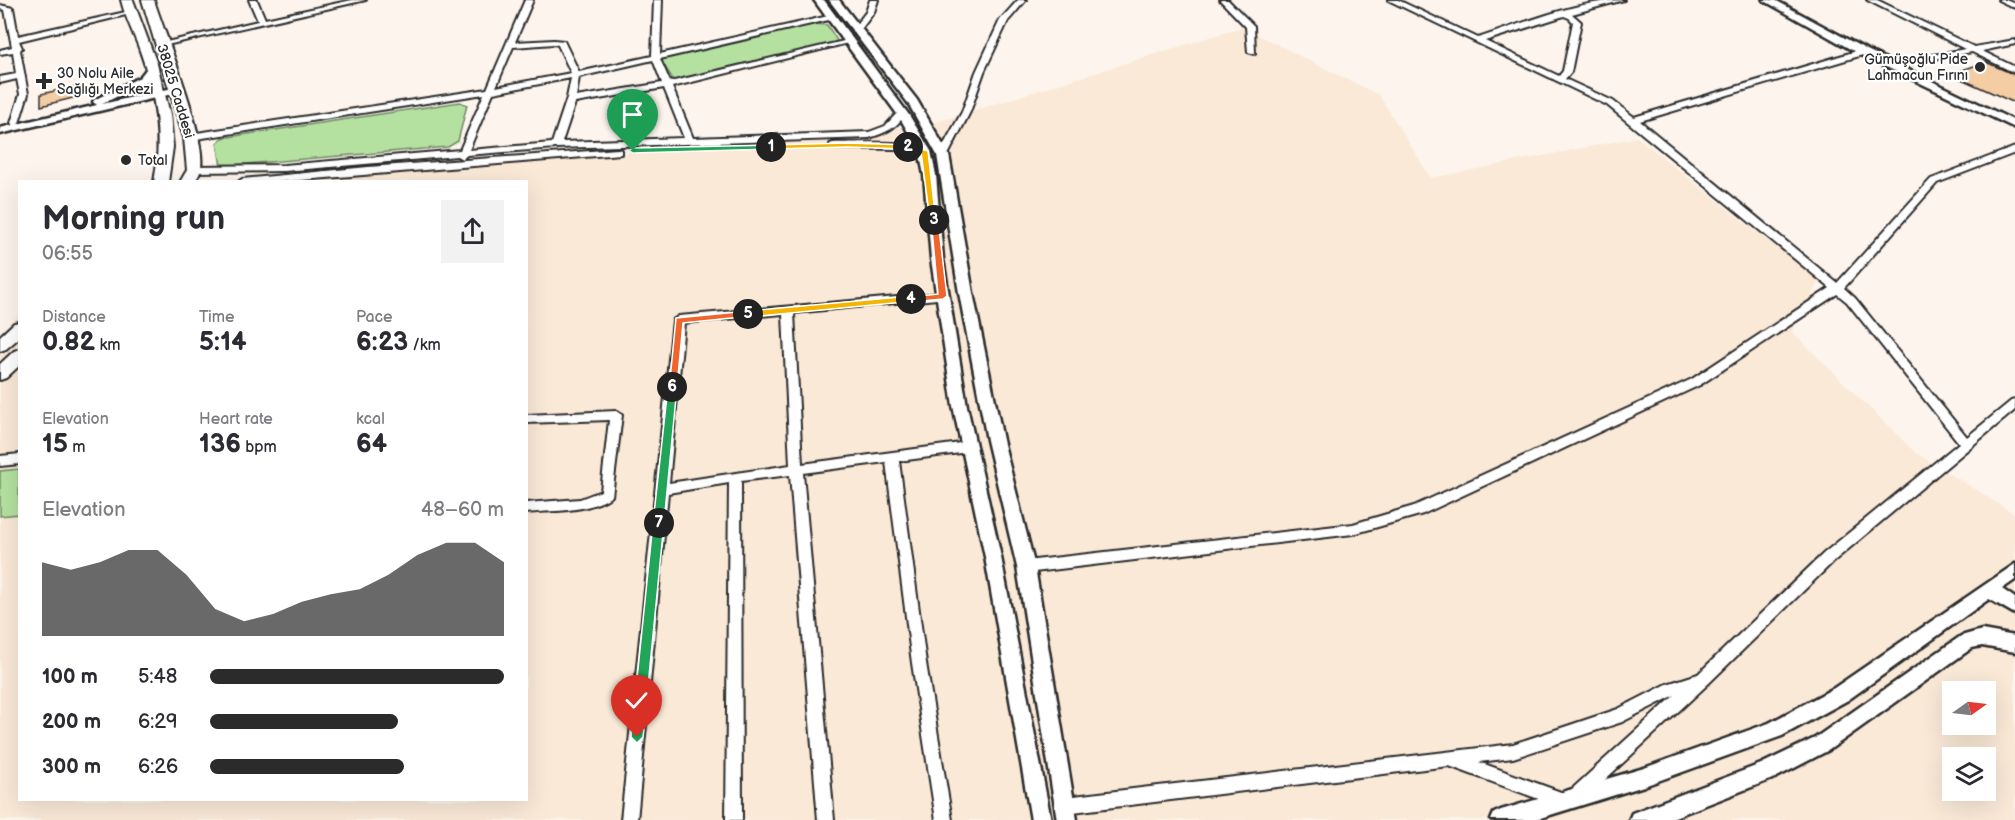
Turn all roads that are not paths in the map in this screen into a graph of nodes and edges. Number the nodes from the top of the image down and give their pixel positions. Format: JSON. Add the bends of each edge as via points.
{"nodes":[{"id":1,"x":148,"y":0,"type":"edge"},
{"id":2,"x":253,"y":0,"type":"edge"},
{"id":3,"x":362,"y":0,"type":"edge"},
{"id":4,"x":529,"y":0,"type":"edge"},
{"id":5,"x":658,"y":0,"type":"edge"},
{"id":6,"x":819,"y":0,"type":"edge"},
{"id":7,"x":834,"y":0,"type":"edge"},
{"id":8,"x":874,"y":0,"type":"edge"},
{"id":9,"x":1022,"y":0,"type":"edge"},
{"id":10,"x":1224,"y":0,"type":"edge"},
{"id":11,"x":1392,"y":0,"type":"edge"},
{"id":12,"x":1575,"y":0,"type":"edge"},
{"id":13,"x":1620,"y":0,"type":"edge"},
{"id":14,"x":1768,"y":0,"type":"edge"},
{"id":15,"x":1783,"y":0,"type":"edge"},
{"id":16,"x":1871,"y":0,"type":"edge"},
{"id":17,"x":2002,"y":0,"type":"edge"},
{"id":18,"x":340,"y":2,"type":"edge"},
{"id":19,"x":1589,"y":3,"type":"edge"},
{"id":20,"x":128,"y":6,"type":"edge"},
{"id":21,"x":2015,"y":6,"type":"edge"},
{"id":22,"x":0,"y":7,"type":"edge"},
{"id":23,"x":1564,"y":14,"type":"junction"},
{"id":24,"x":830,"y":18,"type":"junction"},
{"id":25,"x":262,"y":22,"type":"junction"},
{"id":26,"x":856,"y":30,"type":"junction"},
{"id":27,"x":1479,"y":40,"type":"junction"},
{"id":28,"x":848,"y":42,"type":"junction"},
{"id":29,"x":2015,"y":42,"type":"edge"},
{"id":30,"x":17,"y":44,"type":"junction"},
{"id":31,"x":162,"y":44,"type":"junction"},
{"id":32,"x":509,"y":45,"type":"junction"},
{"id":33,"x":1970,"y":50,"type":"junction"},
{"id":34,"x":0,"y":52,"type":"edge"},
{"id":35,"x":1252,"y":52,"type":"dead end"},
{"id":36,"x":1863,"y":52,"type":"junction"},
{"id":37,"x":656,"y":58,"type":"junction"},
{"id":38,"x":1902,"y":63,"type":"junction"},
{"id":39,"x":152,"y":70,"type":"junction"},
{"id":40,"x":2015,"y":70,"type":"edge"},
{"id":41,"x":576,"y":75,"type":"junction"},
{"id":42,"x":22,"y":76,"type":"junction"},
{"id":43,"x":1560,"y":79,"type":"junction"},
{"id":44,"x":0,"y":80,"type":"edge"},
{"id":45,"x":668,"y":85,"type":"junction"},
{"id":46,"x":177,"y":88,"type":"junction"},
{"id":47,"x":489,"y":91,"type":"junction"},
{"id":48,"x":158,"y":92,"type":"junction"},
{"id":49,"x":570,"y":101,"type":"junction"},
{"id":50,"x":92,"y":107,"type":"junction"},
{"id":51,"x":902,"y":113,"type":"junction"},
{"id":52,"x":2015,"y":116,"type":"edge"},
{"id":53,"x":164,"y":118,"type":"junction"},
{"id":54,"x":1633,"y":120,"type":"junction"},
{"id":55,"x":15,"y":123,"type":"junction"},
{"id":56,"x":2015,"y":125,"type":"edge"},
{"id":57,"x":0,"y":126,"type":"edge"},
{"id":58,"x":0,"y":131,"type":"edge"},
{"id":59,"x":868,"y":135,"type":"junction"},
{"id":60,"x":190,"y":137,"type":"junction"},
{"id":61,"x":690,"y":141,"type":"junction"},
{"id":62,"x":556,"y":145,"type":"junction"},
{"id":63,"x":861,"y":145,"type":"junction"},
{"id":64,"x":2015,"y":150,"type":"edge"},
{"id":65,"x":925,"y":151,"type":"junction"},
{"id":66,"x":464,"y":152,"type":"junction"},
{"id":67,"x":943,"y":155,"type":"junction"},
{"id":68,"x":459,"y":163,"type":"junction"},
{"id":69,"x":194,"y":169,"type":"junction"},
{"id":70,"x":161,"y":180,"type":"edge"},
{"id":71,"x":187,"y":180,"type":"edge"},
{"id":72,"x":265,"y":180,"type":"edge"},
{"id":73,"x":1837,"y":289,"type":"junction"},
{"id":74,"x":943,"y":296,"type":"junction"},
{"id":75,"x":788,"y":311,"type":"junction"},
{"id":76,"x":18,"y":329,"type":"edge"},
{"id":77,"x":0,"y":345,"type":"edge"},
{"id":78,"x":18,"y":357,"type":"edge"},
{"id":79,"x":0,"y":374,"type":"edge"},
{"id":80,"x":2015,"y":404,"type":"edge"},
{"id":81,"x":528,"y":419,"type":"edge"},
{"id":82,"x":1966,"y":444,"type":"junction"},
{"id":83,"x":968,"y":447,"type":"junction"},
{"id":84,"x":892,"y":457,"type":"junction"},
{"id":85,"x":18,"y":459,"type":"edge"},
{"id":86,"x":0,"y":461,"type":"edge"},
{"id":87,"x":796,"y":468,"type":"junction"},
{"id":88,"x":735,"y":477,"type":"junction"},
{"id":89,"x":662,"y":489,"type":"junction"},
{"id":90,"x":528,"y":508,"type":"edge"},
{"id":91,"x":1026,"y":567,"type":"junction"},
{"id":92,"x":2015,"y":571,"type":"edge"},
{"id":93,"x":1990,"y":590,"type":"junction"},
{"id":94,"x":2015,"y":607,"type":"edge"},
{"id":95,"x":2015,"y":644,"type":"edge"},
{"id":96,"x":1703,"y":679,"type":"junction"},
{"id":97,"x":1450,"y":760,"type":"junction"},
{"id":98,"x":1568,"y":800,"type":"junction"},
{"id":99,"x":1066,"y":813,"type":"edge"},
{"id":100,"x":1042,"y":819,"type":"edge"},
{"id":101,"x":629,"y":820,"type":"edge"},
{"id":102,"x":734,"y":820,"type":"edge"},
{"id":103,"x":826,"y":820,"type":"edge"},
{"id":104,"x":944,"y":820,"type":"edge"},
{"id":105,"x":1501,"y":820,"type":"edge"},
{"id":106,"x":1639,"y":820,"type":"edge"}],
"edges":[{"from":1,"to":31,"type":"main road","name":"38025 Caddesi"},
{"from":2,"to":25,"type":"street"},
{"from":3,"to":18,"type":"street"},
{"from":4,"to":32,"type":"street"},
{"from":5,"to":37,"type":"street"},
{"from":6,"to":24,"type":"street"},
{"from":7,"to":26,"type":"street"},
{"from":8,"to":26,"type":"street"},
{"from":9,"to":67,"type":"street","via":[[1004,20],[966,112]]},
{"from":10,"to":35,"type":"street","via":[[1250,26]]},
{"from":11,"to":27,"type":"street"},
{"from":12,"to":19,"type":"street"},
{"from":13,"to":19,"type":"street"},
{"from":14,"to":36,"type":"street"},
{"from":15,"to":38,"type":"street"},
{"from":16,"to":33,"type":"street"},
{"from":17,"to":21,"type":"street"},
{"from":18,"to":25,"type":"street"},
{"from":19,"to":23,"type":"street"},
{"from":20,"to":30,"type":"street"},
{"from":20,"to":39,"type":"main road","name":"38025 Caddesi"},
{"from":22,"to":30,"type":"street","via":[[9,8]]},
{"from":23,"to":27,"type":"street"},
{"from":23,"to":43,"type":"street","via":[[1577,22],[1567,72]]},
{"from":24,"to":28,"type":"street"},
{"from":24,"to":37,"type":"street"},
{"from":25,"to":31,"type":"street"},
{"from":26,"to":67,"type":"street","via":[[913,102]]},
{"from":27,"to":43,"type":"street"},
{"from":28,"to":45,"type":"street"},
{"from":28,"to":51,"type":"street"},
{"from":29,"to":33,"type":"street"},
{"from":30,"to":34,"type":"street"},
{"from":30,"to":42,"type":"street"},
{"from":31,"to":46,"type":"main road","name":"38025 Caddesi"},
{"from":32,"to":41,"type":"street","via":[[561,43]]},
{"from":32,"to":47,"type":"street"},
{"from":33,"to":38,"type":"street"},
{"from":33,"to":40,"type":"street"},
{"from":36,"to":54,"type":"street"},
{"from":36,"to":56,"type":"street"},
{"from":37,"to":41,"type":"street"},
{"from":37,"to":45,"type":"street"},
{"from":38,"to":52,"type":"street"},
{"from":39,"to":48,"type":"main road","name":"38025 Caddesi"},
{"from":39,"to":50,"type":"street","via":[[144,79]]},
{"from":41,"to":47,"type":"street"},
{"from":41,"to":49,"type":"street"},
{"from":42,"to":44,"type":"street"},
{"from":42,"to":55,"type":"street","via":[[24,94]]},
{"from":43,"to":54,"type":"street","via":[[1610,103]]},
{"from":45,"to":49,"type":"street"},
{"from":45,"to":61,"type":"street"},
{"from":46,"to":48,"type":"street"},
{"from":46,"to":60,"type":"main road","name":"38025 Caddesi"},
{"from":47,"to":60,"type":"street"},
{"from":47,"to":66,"type":"street"},
{"from":48,"to":50,"type":"street"},
{"from":48,"to":53,"type":"main road","name":"38025 Caddesi"},
{"from":49,"to":62,"type":"street"},
{"from":50,"to":53,"type":"street","via":[[150,108]]},
{"from":50,"to":55,"type":"street"},
{"from":50,"to":58,"type":"street"},
{"from":51,"to":59,"type":"street","via":[[885,131]]},
{"from":51,"to":65,"type":"street"},
{"from":53,"to":70,"type":"main road","name":"38025 Caddesi","via":[[168,138]]},
{"from":54,"to":73,"type":"street"},
{"from":55,"to":57,"type":"street"},
{"from":59,"to":61,"type":"street"},
{"from":59,"to":63,"type":"street","via":[[874,142]]},
{"from":60,"to":69,"type":"main road","name":"38025 Caddesi"},
{"from":61,"to":62,"type":"street"},
{"from":62,"to":66,"type":"street"},
{"from":63,"to":65,"type":"street"},
{"from":63,"to":68,"type":"street","via":[[633,151]]},
{"from":64,"to":73,"type":"street","via":[[1934,180]]},
{"from":65,"to":74,"type":"street"},
{"from":66,"to":68,"type":"street"},
{"from":66,"to":69,"type":"street","via":[[284,168]]},
{"from":67,"to":91,"type":"street","via":[[995,440]]},
{"from":68,"to":72,"type":"street"},
{"from":69,"to":71,"type":"main road"},
{"from":73,"to":82,"type":"street","via":[[1851,300]]},
{"from":73,"to":91,"type":"street","via":[[1696,382],[1418,510],[1353,529]]},
{"from":74,"to":75,"type":"street"},
{"from":74,"to":83,"type":"street"},
{"from":75,"to":87,"type":"street"},
{"from":75,"to":89,"type":"street","via":[[679,320]]},
{"from":76,"to":77,"type":"main road"},
{"from":78,"to":79,"type":"main road"},
{"from":80,"to":82,"type":"street"},
{"from":81,"to":90,"type":"street","via":[[616,415],[607,493],[587,503]]},
{"from":82,"to":96,"type":"street","via":[[1828,557]]},
{"from":83,"to":84,"type":"street"},
{"from":83,"to":100,"type":"street","via":[[993,557]]},
{"from":84,"to":87,"type":"street"},
{"from":84,"to":104,"type":"street"},
{"from":85,"to":86,"type":"street"},
{"from":87,"to":88,"type":"street"},
{"from":87,"to":103,"type":"street"},
{"from":88,"to":89,"type":"street"},
{"from":88,"to":102,"type":"street"},
{"from":89,"to":101,"type":"street"},
{"from":91,"to":99,"type":"street"},
{"from":92,"to":93,"type":"street"},
{"from":93,"to":94,"type":"street"},
{"from":93,"to":98,"type":"street","via":[[1841,694],[1775,730],[1714,754]]},
{"from":95,"to":106,"type":"street","via":[[1982,638],[1967,641],[1822,744],[1768,771]]},
{"from":96,"to":97,"type":"street","via":[[1672,689],[1622,715],[1513,751]]},
{"from":96,"to":98,"type":"street"},
{"from":97,"to":98,"type":"street"},
{"from":97,"to":99,"type":"street"},
{"from":98,"to":105,"type":"street"}]}
